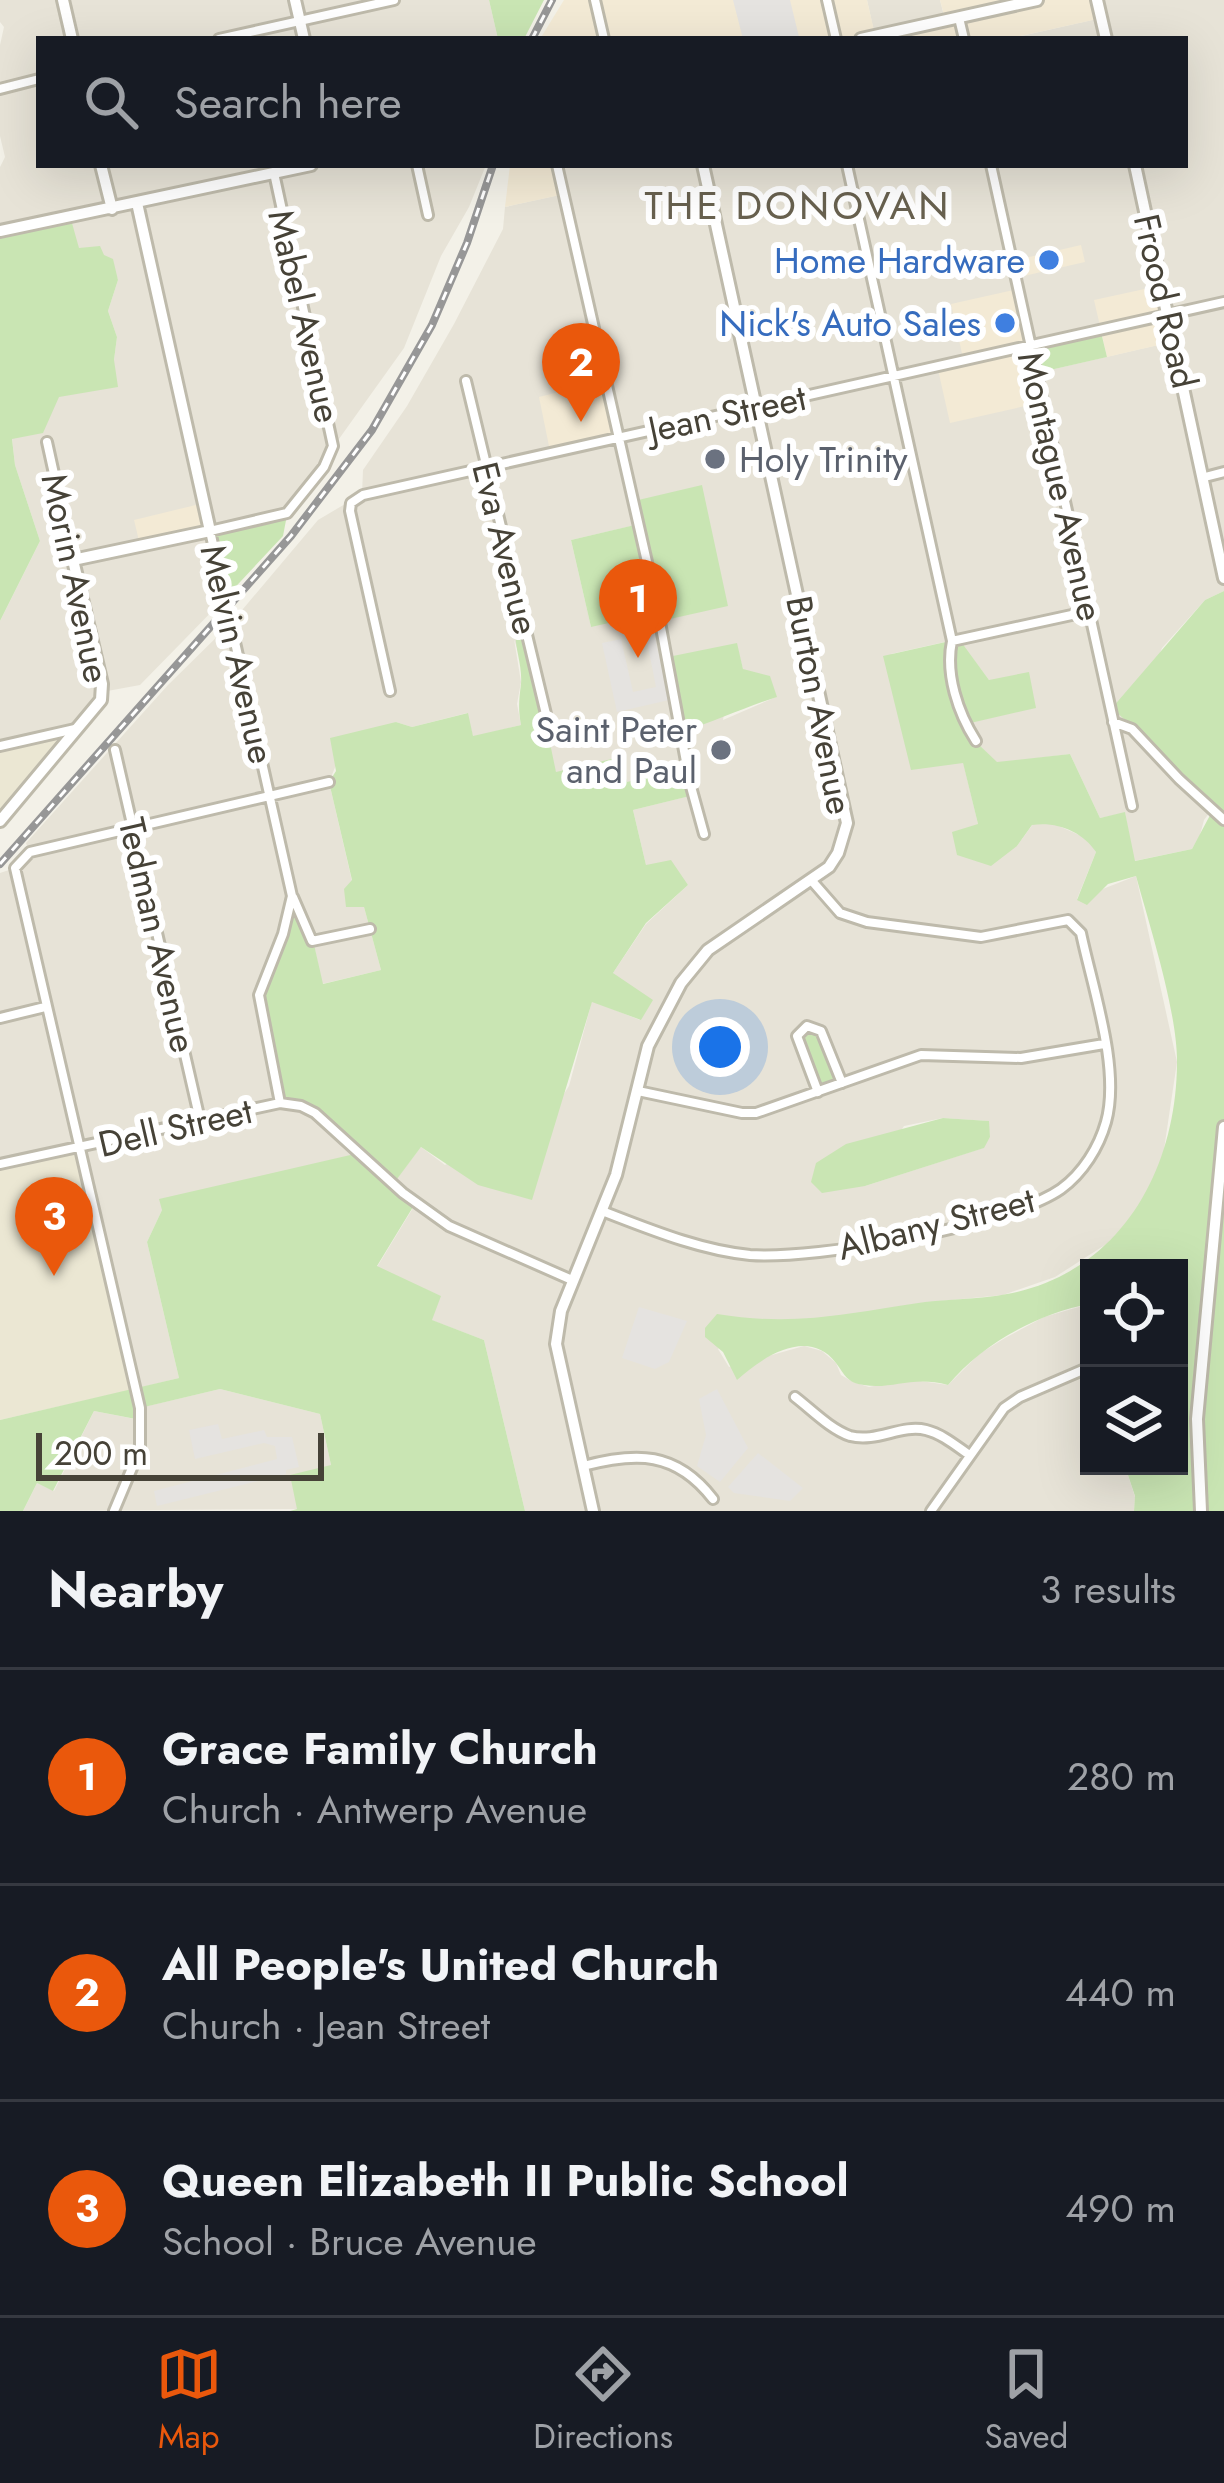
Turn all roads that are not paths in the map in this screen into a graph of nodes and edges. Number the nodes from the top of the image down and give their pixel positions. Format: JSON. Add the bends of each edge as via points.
{"nodes":[{"id":1,"x":63,"y":0,"type":"edge"},
{"id":2,"x":295,"y":0,"type":"edge"},
{"id":3,"x":394,"y":0,"type":"edge"},
{"id":4,"x":596,"y":0,"type":"edge"},
{"id":5,"x":827,"y":0,"type":"edge"},
{"id":6,"x":1037,"y":0,"type":"edge"},
{"id":7,"x":1097,"y":0,"type":"edge"},
{"id":8,"x":959,"y":18,"type":"junction"},
{"id":9,"x":300,"y":21,"type":"junction"},
{"id":10,"x":71,"y":36,"type":"edge"},
{"id":11,"x":232,"y":36,"type":"edge"},
{"id":12,"x":303,"y":36,"type":"edge"},
{"id":13,"x":603,"y":36,"type":"edge"},
{"id":14,"x":835,"y":36,"type":"edge"},
{"id":15,"x":875,"y":36,"type":"edge"},
{"id":16,"x":963,"y":36,"type":"edge"},
{"id":17,"x":1105,"y":36,"type":"edge"},
{"id":18,"x":36,"y":81,"type":"edge"},
{"id":19,"x":0,"y":89,"type":"edge"},
{"id":20,"x":102,"y":168,"type":"edge"},
{"id":21,"x":297,"y":168,"type":"edge"},
{"id":22,"x":418,"y":168,"type":"edge"},
{"id":23,"x":558,"y":168,"type":"edge"},
{"id":24,"x":704,"y":168,"type":"edge"},
{"id":25,"x":849,"y":168,"type":"edge"},
{"id":26,"x":992,"y":168,"type":"edge"},
{"id":27,"x":1136,"y":168,"type":"edge"},
{"id":28,"x":274,"y":173,"type":"junction"},
{"id":29,"x":136,"y":203,"type":"junction"},
{"id":30,"x":112,"y":208,"type":"junction"},
{"id":31,"x":428,"y":215,"type":"dead end"},
{"id":32,"x":0,"y":231,"type":"edge"},
{"id":33,"x":1224,"y":302,"type":"edge"},
{"id":34,"x":1169,"y":314,"type":"junction"},
{"id":35,"x":1029,"y":344,"type":"junction"},
{"id":36,"x":893,"y":376,"type":"junction"},
{"id":37,"x":466,"y":381,"type":"dead end"},
{"id":38,"x":757,"y":406,"type":"junction"},
{"id":39,"x":619,"y":437,"type":"junction"},
{"id":40,"x":47,"y":442,"type":"dead end"},
{"id":41,"x":485,"y":467,"type":"junction"},
{"id":42,"x":1224,"y":472,"type":"edge"},
{"id":43,"x":1205,"y":476,"type":"junction"},
{"id":44,"x":211,"y":531,"type":"junction"},
{"id":45,"x":73,"y":560,"type":"junction"},
{"id":46,"x":1224,"y":578,"type":"edge"},
{"id":47,"x":1090,"y":611,"type":"junction"},
{"id":48,"x":952,"y":641,"type":"junction"},
{"id":49,"x":390,"y":691,"type":"dead end"},
{"id":50,"x":545,"y":714,"type":"dead end"},
{"id":51,"x":1112,"y":721,"type":"junction"},
{"id":52,"x":78,"y":728,"type":"junction"},
{"id":53,"x":976,"y":740,"type":"dead end"},
{"id":54,"x":0,"y":746,"type":"edge"},
{"id":55,"x":116,"y":750,"type":"dead end"},
{"id":56,"x":329,"y":782,"type":"dead end"},
{"id":57,"x":271,"y":797,"type":"junction"},
{"id":58,"x":1132,"y":806,"type":"dead end"},
{"id":59,"x":1224,"y":820,"type":"edge"},
{"id":60,"x":0,"y":821,"type":"edge"},
{"id":61,"x":133,"y":828,"type":"junction"},
{"id":62,"x":704,"y":834,"type":"dead end"},
{"id":63,"x":812,"y":881,"type":"junction"},
{"id":64,"x":292,"y":896,"type":"junction"},
{"id":65,"x":370,"y":929,"type":"dead end"},
{"id":66,"x":45,"y":1007,"type":"junction"},
{"id":67,"x":0,"y":1018,"type":"edge"},
{"id":68,"x":1104,"y":1044,"type":"junction"},
{"id":69,"x":842,"y":1083,"type":"junction"},
{"id":70,"x":636,"y":1091,"type":"junction"},
{"id":71,"x":818,"y":1092,"type":"junction"},
{"id":72,"x":280,"y":1103,"type":"junction"},
{"id":73,"x":200,"y":1120,"type":"junction"},
{"id":74,"x":1224,"y":1127,"type":"edge"},
{"id":75,"x":80,"y":1149,"type":"junction"},
{"id":76,"x":0,"y":1164,"type":"edge"},
{"id":77,"x":602,"y":1211,"type":"junction"},
{"id":78,"x":572,"y":1280,"type":"junction"},
{"id":79,"x":1080,"y":1371,"type":"edge"},
{"id":80,"x":795,"y":1397,"type":"dead end"},
{"id":81,"x":968,"y":1454,"type":"junction"},
{"id":82,"x":583,"y":1466,"type":"junction"},
{"id":83,"x":713,"y":1499,"type":"dead end"},
{"id":84,"x":114,"y":1511,"type":"edge"},
{"id":85,"x":593,"y":1511,"type":"edge"},
{"id":86,"x":931,"y":1511,"type":"edge"},
{"id":87,"x":1201,"y":1511,"type":"edge"}],
"edges":[{"from":1,"to":10,"type":"street"},
{"from":2,"to":9,"type":"street"},
{"from":3,"to":9,"type":"street"},
{"from":4,"to":13,"type":"street"},
{"from":5,"to":14,"type":"street"},
{"from":6,"to":8,"type":"street"},
{"from":7,"to":17,"type":"street"},
{"from":8,"to":15,"type":"street"},
{"from":8,"to":16,"type":"street"},
{"from":9,"to":11,"type":"street"},
{"from":9,"to":12,"type":"street"},
{"from":18,"to":19,"type":"street"},
{"from":20,"to":30,"type":"street"},
{"from":21,"to":28,"type":"street"},
{"from":22,"to":31,"type":"street"},
{"from":23,"to":39,"type":"street"},
{"from":24,"to":38,"type":"street","name":"Burton Avenue"},
{"from":25,"to":36,"type":"street"},
{"from":26,"to":35,"type":"street","name":"Montague Avenue"},
{"from":27,"to":34,"type":"street","name":"Frood Road"},
{"from":28,"to":29,"type":"street"},
{"from":28,"to":44,"type":"street","name":"Mabel Avenue","via":[[333,438],[324,467],[287,513]]},
{"from":29,"to":30,"type":"street"},
{"from":29,"to":44,"type":"street","name":"Melvin Avenue"},
{"from":30,"to":32,"type":"street"},
{"from":33,"to":34,"type":"street","name":"Jean Street"},
{"from":34,"to":35,"type":"street","name":"Jean Street"},
{"from":34,"to":43,"type":"street","name":"Frood Road"},
{"from":35,"to":36,"type":"street","name":"Jean Street"},
{"from":35,"to":47,"type":"street","name":"Montague Avenue"},
{"from":36,"to":38,"type":"street","name":"Jean Street"},
{"from":36,"to":48,"type":"street"},
{"from":37,"to":41,"type":"street","name":"Eva Avenue"},
{"from":38,"to":39,"type":"street","name":"Jean Street"},
{"from":38,"to":63,"type":"street","name":"Burton Avenue","via":[[847,823],[838,853]]},
{"from":39,"to":41,"type":"street","name":"Jean Street"},
{"from":39,"to":62,"type":"street"},
{"from":40,"to":45,"type":"street","name":"Morin Avenue"},
{"from":41,"to":49,"type":"street","name":"Jean Street","via":[[351,503]]},
{"from":41,"to":50,"type":"street","name":"Eva Avenue"},
{"from":42,"to":43,"type":"street"},
{"from":43,"to":46,"type":"street","name":"Frood Road"},
{"from":44,"to":45,"type":"street","name":"Mabel Avenue"},
{"from":44,"to":57,"type":"street","name":"Melvin Avenue"},
{"from":45,"to":52,"type":"street","name":"Morin Avenue","via":[[103,693]]},
{"from":47,"to":48,"type":"street"},
{"from":47,"to":51,"type":"street","name":"Montague Avenue"},
{"from":48,"to":53,"type":"street","via":[[952,679]]},
{"from":51,"to":58,"type":"street","name":"Montague Avenue"},
{"from":51,"to":59,"type":"street","via":[[1132,729]]},
{"from":52,"to":54,"type":"street"},
{"from":52,"to":60,"type":"street","name":"Morin Avenue"},
{"from":55,"to":61,"type":"street","name":"Tedman Avenue"},
{"from":56,"to":57,"type":"street"},
{"from":57,"to":61,"type":"street"},
{"from":57,"to":64,"type":"street","name":"Melvin Avenue"},
{"from":61,"to":66,"type":"street","via":[[30,852],[15,868]]},
{"from":61,"to":73,"type":"street","name":"Tedman Avenue"},
{"from":63,"to":68,"type":"street","name":"Albany Street","via":[[840,913],[867,922],[981,938],[1074,922]]},
{"from":63,"to":70,"type":"street","name":"Burton Avenue","via":[[694,965],[653,1034]]},
{"from":64,"to":65,"type":"street","via":[[312,941]]},
{"from":64,"to":72,"type":"street","via":[[259,995]]},
{"from":66,"to":67,"type":"street"},
{"from":66,"to":75,"type":"street"},
{"from":68,"to":69,"type":"street","via":[[1022,1058],[921,1055]]},
{"from":68,"to":77,"type":"street","name":"Albany Street","via":[[1110,1098],[1095,1149],[1066,1185],[1022,1208],[785,1256],[722,1251]]},
{"from":69,"to":71,"type":"street"},
{"from":69,"to":71,"type":"street","via":[[821,1031],[807,1026],[797,1036]]},
{"from":70,"to":71,"type":"street","via":[[742,1113]]},
{"from":70,"to":77,"type":"street","name":"Burton Avenue"},
{"from":72,"to":73,"type":"street","name":"Dell Street"},
{"from":72,"to":78,"type":"street","via":[[315,1113],[463,1234]]},
{"from":73,"to":75,"type":"street","name":"Dell Street"},
{"from":74,"to":87,"type":"street","via":[[1197,1419]]},
{"from":75,"to":76,"type":"street","name":"Dell Street"},
{"from":75,"to":84,"type":"street","via":[[142,1421],[135,1466]]},
{"from":77,"to":78,"type":"street","name":"Burton Avenue"},
{"from":78,"to":82,"type":"street","name":"Burton Avenue","via":[[556,1343]]},
{"from":79,"to":81,"type":"street","via":[[1010,1402]]},
{"from":80,"to":81,"type":"street","via":[[852,1436],[921,1429]]},
{"from":81,"to":86,"type":"street"},
{"from":82,"to":83,"type":"street","via":[[648,1456]]},
{"from":82,"to":85,"type":"street","name":"Burton Avenue"}]}
